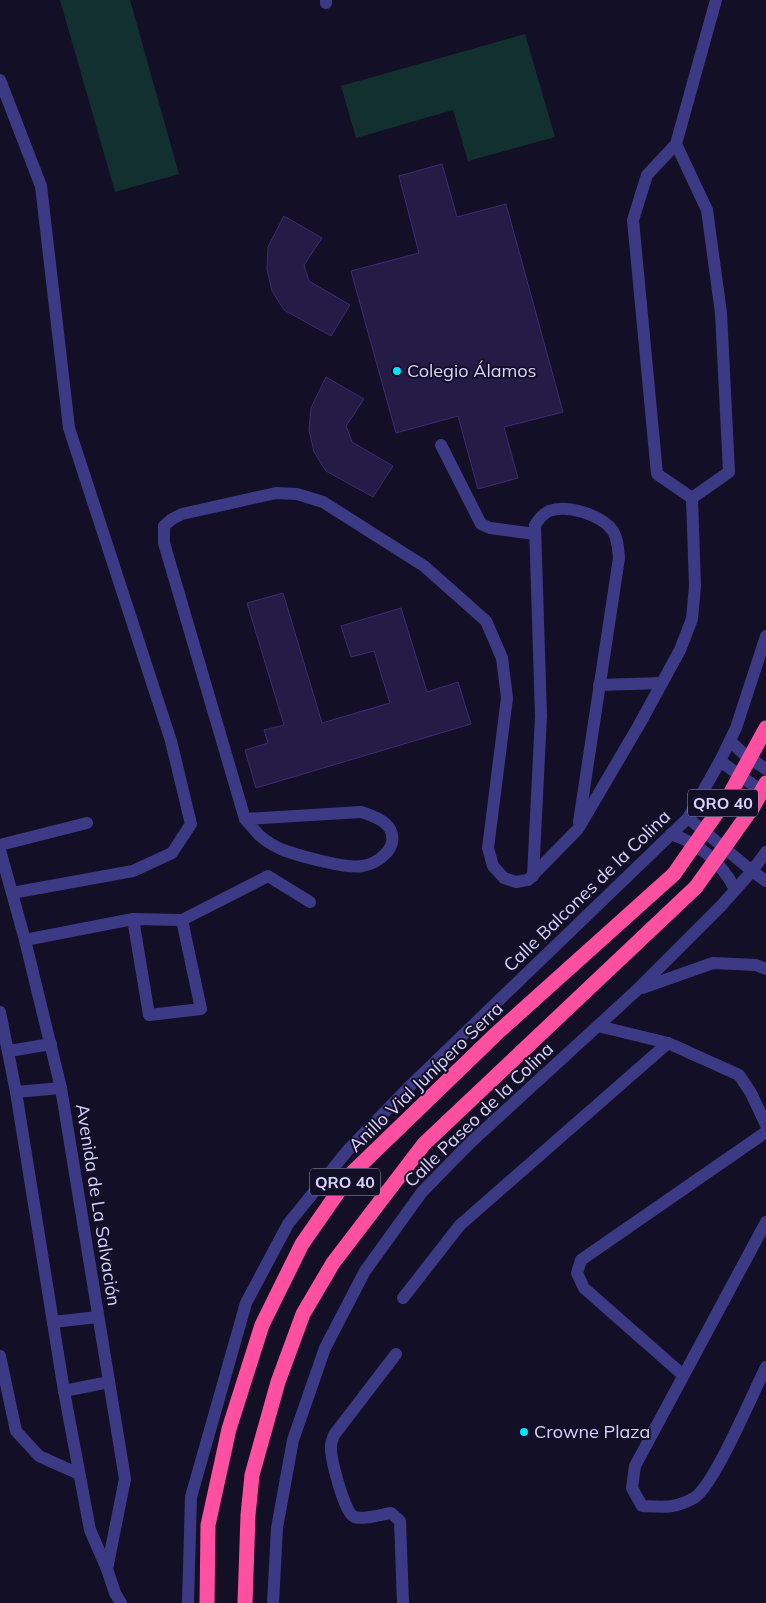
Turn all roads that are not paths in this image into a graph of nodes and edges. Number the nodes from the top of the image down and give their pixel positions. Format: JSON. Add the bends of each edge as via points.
{"nodes":[{"id":1,"x":716,"y":0,"type":"edge"},
{"id":2,"x":0,"y":80,"type":"edge"},
{"id":3,"x":676,"y":144,"type":"junction"},
{"id":4,"x":441,"y":445,"type":"dead end"},
{"id":5,"x":692,"y":498,"type":"junction"},
{"id":6,"x":535,"y":534,"type":"junction"},
{"id":7,"x":766,"y":636,"type":"edge"},
{"id":8,"x":662,"y":683,"type":"junction"},
{"id":9,"x":600,"y":685,"type":"junction"},
{"id":10,"x":766,"y":728,"type":"edge"},
{"id":11,"x":730,"y":741,"type":"junction"},
{"id":12,"x":720,"y":761,"type":"junction"},
{"id":13,"x":766,"y":769,"type":"edge"},
{"id":14,"x":766,"y":784,"type":"edge"},
{"id":15,"x":766,"y":794,"type":"edge"},
{"id":16,"x":688,"y":818,"type":"junction"},
{"id":17,"x":245,"y":819,"type":"junction"},
{"id":18,"x":87,"y":823,"type":"dead end"},
{"id":19,"x":578,"y":829,"type":"junction"},
{"id":20,"x":671,"y":834,"type":"junction"},
{"id":21,"x":0,"y":845,"type":"edge"},
{"id":22,"x":0,"y":850,"type":"edge"},
{"id":23,"x":766,"y":852,"type":"edge"},
{"id":24,"x":752,"y":871,"type":"junction"},
{"id":25,"x":533,"y":876,"type":"junction"},
{"id":26,"x":766,"y":881,"type":"edge"},
{"id":27,"x":735,"y":889,"type":"junction"},
{"id":28,"x":12,"y":893,"type":"junction"},
{"id":29,"x":310,"y":902,"type":"dead end"},
{"id":30,"x":134,"y":919,"type":"junction"},
{"id":31,"x":182,"y":920,"type":"junction"},
{"id":32,"x":25,"y":940,"type":"junction"},
{"id":33,"x":766,"y":969,"type":"edge"},
{"id":34,"x":638,"y":990,"type":"junction"},
{"id":35,"x":0,"y":1012,"type":"edge"},
{"id":36,"x":598,"y":1026,"type":"junction"},
{"id":37,"x":668,"y":1043,"type":"junction"},
{"id":38,"x":51,"y":1044,"type":"junction"},
{"id":39,"x":9,"y":1052,"type":"junction"},
{"id":40,"x":61,"y":1088,"type":"junction"},
{"id":41,"x":16,"y":1092,"type":"junction"},
{"id":42,"x":766,"y":1125,"type":"edge"},
{"id":43,"x":766,"y":1132,"type":"edge"},
{"id":44,"x":766,"y":1222,"type":"edge"},
{"id":45,"x":403,"y":1298,"type":"dead end"},
{"id":46,"x":98,"y":1317,"type":"junction"},
{"id":47,"x":53,"y":1322,"type":"junction"},
{"id":48,"x":396,"y":1354,"type":"dead end"},
{"id":49,"x":0,"y":1356,"type":"edge"},
{"id":50,"x":766,"y":1367,"type":"edge"},
{"id":51,"x":683,"y":1375,"type":"junction"},
{"id":52,"x":109,"y":1382,"type":"junction"},
{"id":53,"x":64,"y":1391,"type":"junction"},
{"id":54,"x":79,"y":1474,"type":"junction"},
{"id":55,"x":107,"y":1570,"type":"junction"},
{"id":56,"x":121,"y":1603,"type":"edge"},
{"id":57,"x":188,"y":1603,"type":"edge"},
{"id":58,"x":207,"y":1603,"type":"edge"},
{"id":59,"x":245,"y":1603,"type":"edge"},
{"id":60,"x":273,"y":1603,"type":"edge"},
{"id":61,"x":403,"y":1603,"type":"edge"}],
"edges":[{"from":1,"to":3,"type":"street"},
{"from":2,"to":28,"type":"street","via":[[41,186],[69,428],[171,741],[191,824],[172,853],[133,871]]},
{"from":3,"to":5,"type":"street","via":[[707,210],[721,313],[729,472]]},
{"from":3,"to":5,"type":"street","via":[[647,176],[634,220],[657,474]]},
{"from":4,"to":6,"type":"street","via":[[482,524]]},
{"from":5,"to":8,"type":"street","via":[[695,586],[692,619]]},
{"from":6,"to":9,"type":"street","via":[[540,517],[558,509],[591,514],[612,530],[618,542],[619,558]]},
{"from":6,"to":25,"type":"street","via":[[541,716]]},
{"from":7,"to":11,"type":"street","name":"Calle Balcones de la Colina"},
{"from":8,"to":9,"type":"street"},
{"from":8,"to":19,"type":"street"},
{"from":9,"to":19,"type":"street"},
{"from":10,"to":58,"type":"highway","name":"Anillo Vial Junípero Serra","number":"QRO 40","bridge":true,"via":[[730,794],[674,874],[497,1033],[350,1175],[302,1244],[262,1325],[230,1429],[208,1525]]},
{"from":11,"to":12,"type":"street","name":"Calle Balcones de la Colina"},
{"from":11,"to":13,"type":"street"},
{"from":12,"to":15,"type":"street"},
{"from":12,"to":16,"type":"street","name":"Calle Balcones de la Colina"},
{"from":14,"to":59,"type":"highway","number":"QRO 40","bridge":true,"via":[[696,887],[424,1144],[333,1263],[303,1314],[278,1382],[252,1475]]},
{"from":16,"to":20,"type":"street","name":"Calle Balcones de la Colina"},
{"from":16,"to":24,"type":"street"},
{"from":17,"to":17,"type":"street","via":[[260,837],[282,850],[343,866],[360,867],[374,863],[386,855],[392,842],[387,826],[373,815],[361,812]]},
{"from":17,"to":25,"type":"street","via":[[164,543],[164,526],[182,514],[276,493],[297,494],[323,502],[424,566],[486,621],[502,658],[507,698],[488,848],[493,866],[504,878],[516,882]]},
{"from":18,"to":21,"type":"street"},
{"from":19,"to":25,"type":"street"},
{"from":20,"to":27,"type":"street","via":[[708,853]]},
{"from":20,"to":57,"type":"street","name":"Calle Balcones de la Colina","via":[[410,1086],[348,1150],[288,1224],[246,1303],[191,1497]]},
{"from":22,"to":28,"type":"street","name":"Avenida de La Salvación"},
{"from":23,"to":24,"type":"street","name":"Calle Paseo de la Colina"},
{"from":24,"to":26,"type":"street"},
{"from":24,"to":27,"type":"street","name":"Calle Paseo de la Colina"},
{"from":27,"to":34,"type":"street","name":"Calle Paseo de la Colina"},
{"from":28,"to":32,"type":"street","name":"Avenida de La Salvación"},
{"from":29,"to":31,"type":"street","via":[[268,876]]},
{"from":30,"to":31,"type":"street"},
{"from":30,"to":31,"type":"street","via":[[149,1015],[201,1009]]},
{"from":30,"to":32,"type":"street"},
{"from":32,"to":38,"type":"street","name":"Avenida de La Salvación"},
{"from":33,"to":34,"type":"street","via":[[756,965],[714,963]]},
{"from":34,"to":36,"type":"street","name":"Calle Paseo de la Colina"},
{"from":35,"to":39,"type":"street"},
{"from":36,"to":37,"type":"street"},
{"from":36,"to":60,"type":"street","name":"Calle Paseo de la Colina","via":[[470,1143],[422,1192],[365,1271],[325,1348],[293,1440],[277,1528]]},
{"from":37,"to":42,"type":"street","via":[[739,1076]]},
{"from":37,"to":45,"type":"street","via":[[460,1225]]},
{"from":38,"to":39,"type":"street"},
{"from":38,"to":40,"type":"street","name":"Avenida de La Salvación"},
{"from":39,"to":41,"type":"street"},
{"from":40,"to":41,"type":"street"},
{"from":40,"to":46,"type":"street","name":"Avenida de La Salvación"},
{"from":41,"to":47,"type":"street"},
{"from":43,"to":51,"type":"street","via":[[581,1260],[576,1273],[584,1288]]},
{"from":44,"to":51,"type":"street"},
{"from":46,"to":47,"type":"street"},
{"from":46,"to":52,"type":"street","name":"Avenida de La Salvación"},
{"from":47,"to":53,"type":"street"},
{"from":48,"to":61,"type":"street","via":[[334,1434],[331,1446],[344,1499],[352,1516],[391,1513],[400,1521]]},
{"from":49,"to":54,"type":"street","via":[[16,1431],[39,1456]]},
{"from":50,"to":51,"type":"street","via":[[715,1473],[696,1497],[672,1508],[642,1506],[632,1488],[635,1466]]},
{"from":52,"to":53,"type":"street"},
{"from":52,"to":55,"type":"street","name":"Avenida de La Salvación","via":[[125,1479]]},
{"from":53,"to":54,"type":"street"},
{"from":54,"to":55,"type":"street","via":[[90,1530]]},
{"from":55,"to":56,"type":"street"}]}
